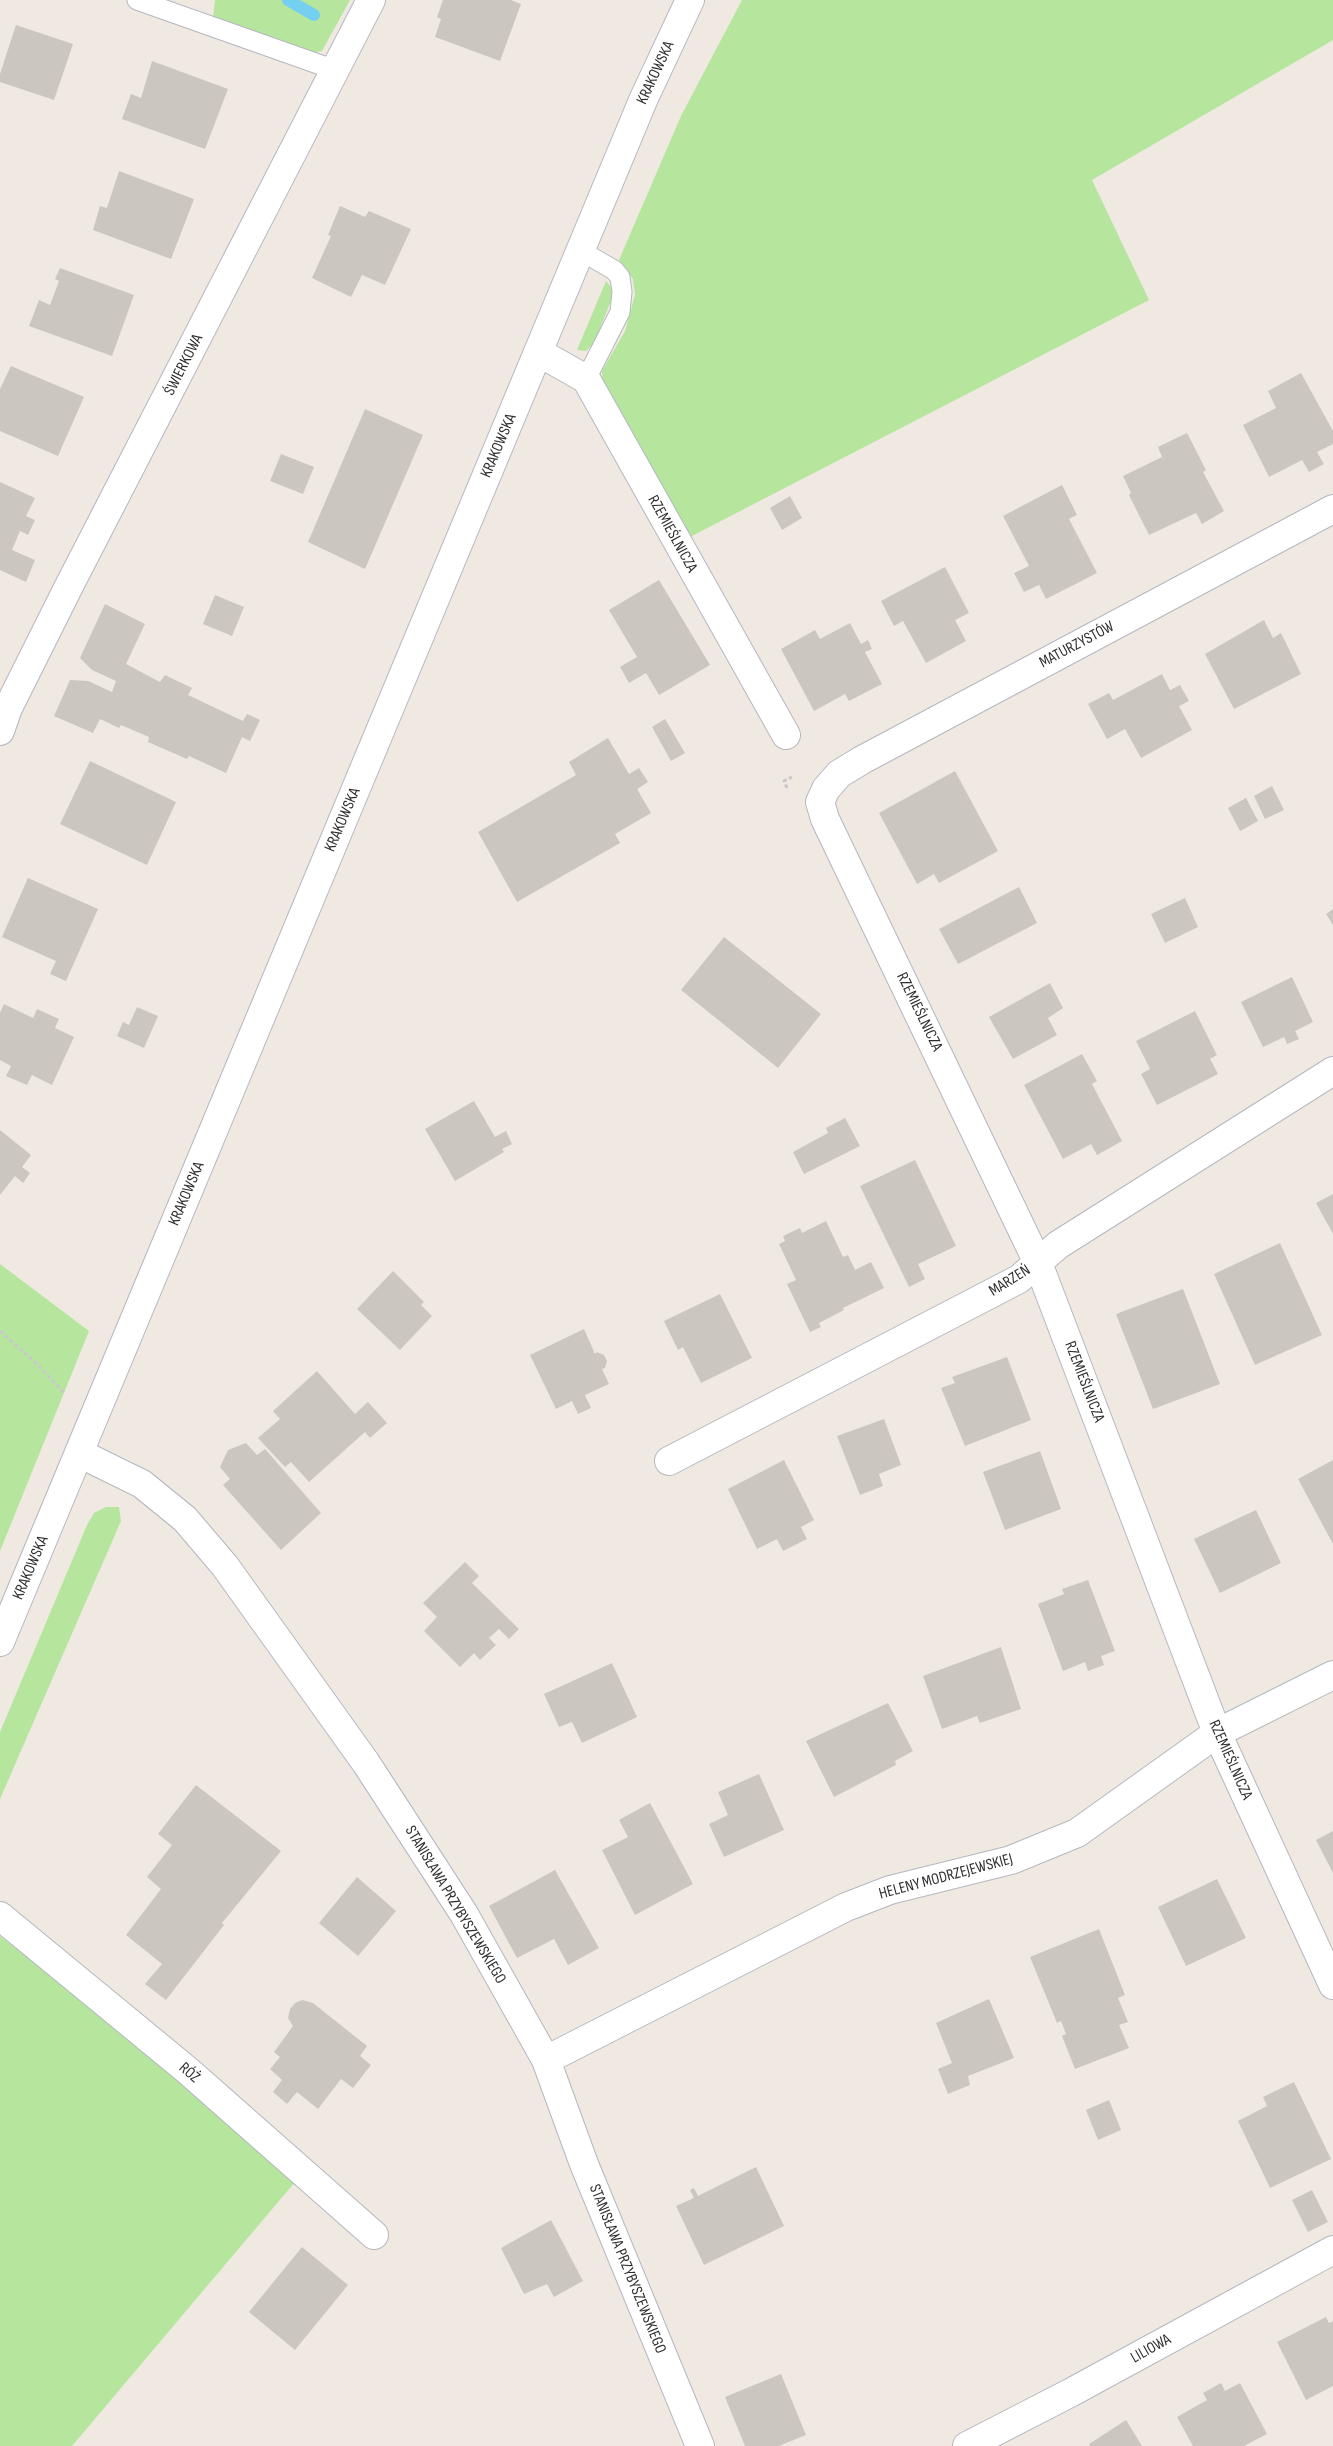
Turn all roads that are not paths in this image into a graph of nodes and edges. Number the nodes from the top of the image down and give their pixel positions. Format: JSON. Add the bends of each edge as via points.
{"nodes":[{"id":1,"x":136,"y":0,"type":"edge"},
{"id":2,"x":371,"y":0,"type":"edge"},
{"id":3,"x":690,"y":0,"type":"edge"},
{"id":4,"x":335,"y":70,"type":"junction"},
{"id":5,"x":581,"y":251,"type":"junction"},
{"id":6,"x":538,"y":352,"type":"junction"},
{"id":7,"x":586,"y":379,"type":"junction"},
{"id":8,"x":1333,"y":509,"type":"edge"},
{"id":9,"x":0,"y":731,"type":"edge"},
{"id":10,"x":786,"y":735,"type":"dead end"},
{"id":11,"x":826,"y":789,"type":"joint"},
{"id":12,"x":1333,"y":1071,"type":"edge"},
{"id":13,"x":1038,"y":1263,"type":"junction"},
{"id":14,"x":79,"y":1454,"type":"junction"},
{"id":15,"x":669,"y":1462,"type":"dead end"},
{"id":16,"x":0,"y":1642,"type":"edge"},
{"id":17,"x":1333,"y":1675,"type":"edge"},
{"id":18,"x":1217,"y":1733,"type":"junction"},
{"id":19,"x":0,"y":1916,"type":"edge"},
{"id":20,"x":1333,"y":1985,"type":"edge"},
{"id":21,"x":546,"y":2060,"type":"junction"},
{"id":22,"x":374,"y":2235,"type":"dead end"},
{"id":23,"x":1333,"y":2250,"type":"edge"},
{"id":24,"x":700,"y":2446,"type":"edge"},
{"id":25,"x":967,"y":2446,"type":"edge"}],
"edges":[{"from":1,"to":4,"type":"lane"},
{"from":2,"to":4,"type":"street","name":"ŚWIERKOWA"},
{"from":3,"to":5,"type":"street","name":"KRAKOWSKA","via":[[644,98]]},
{"from":4,"to":9,"type":"street","name":"ŚWIERKOWA","via":[[69,586],[8,708]]},
{"from":5,"to":6,"type":"street","name":"KRAKOWSKA"},
{"from":5,"to":7,"type":"lane","via":[[614,270],[620,277],[622,292],[620,312]]},
{"from":6,"to":7,"type":"street"},
{"from":6,"to":14,"type":"street","name":"KRAKOWSKA"},
{"from":7,"to":10,"type":"street","name":"RZEMIEŚLNICZA"},
{"from":8,"to":11,"type":"street","name":"MATURZYSTÓW","via":[[862,760],[839,774]]},
{"from":11,"to":13,"type":"street","name":"RZEMIEŚLNICZA","via":[[820,802],[825,819]]},
{"from":12,"to":13,"type":"street","name":"MARZEŃ","via":[[1058,1245]]},
{"from":13,"to":15,"type":"street","name":"MARZEŃ","via":[[1019,1279]]},
{"from":13,"to":18,"type":"street","name":"RZEMIEŚLNICZA"},
{"from":14,"to":16,"type":"street","name":"KRAKOWSKA"},
{"from":14,"to":21,"type":"street","name":"STANISŁAWA PRZYBYSZEWSKIEGO","via":[[142,1484],[185,1519],[225,1566],[366,1763],[464,1914]]},
{"from":17,"to":18,"type":"street","name":"HELENY MODRZEJEWSKIEJ"},
{"from":18,"to":20,"type":"street","name":"RZEMIEŚLNICZA"},
{"from":18,"to":21,"type":"street","name":"HELENY MODRZEJEWSKIEJ","via":[[1077,1833],[1011,1860],[890,1890],[846,1907]]},
{"from":19,"to":22,"type":"street","name":"RÓŻ","via":[[187,2070]]},
{"from":21,"to":24,"type":"street","name":"STANISŁAWA PRZYBYSZEWSKIEGO","via":[[584,2164]]},
{"from":23,"to":25,"type":"street","name":"LILIOWA"}]}
